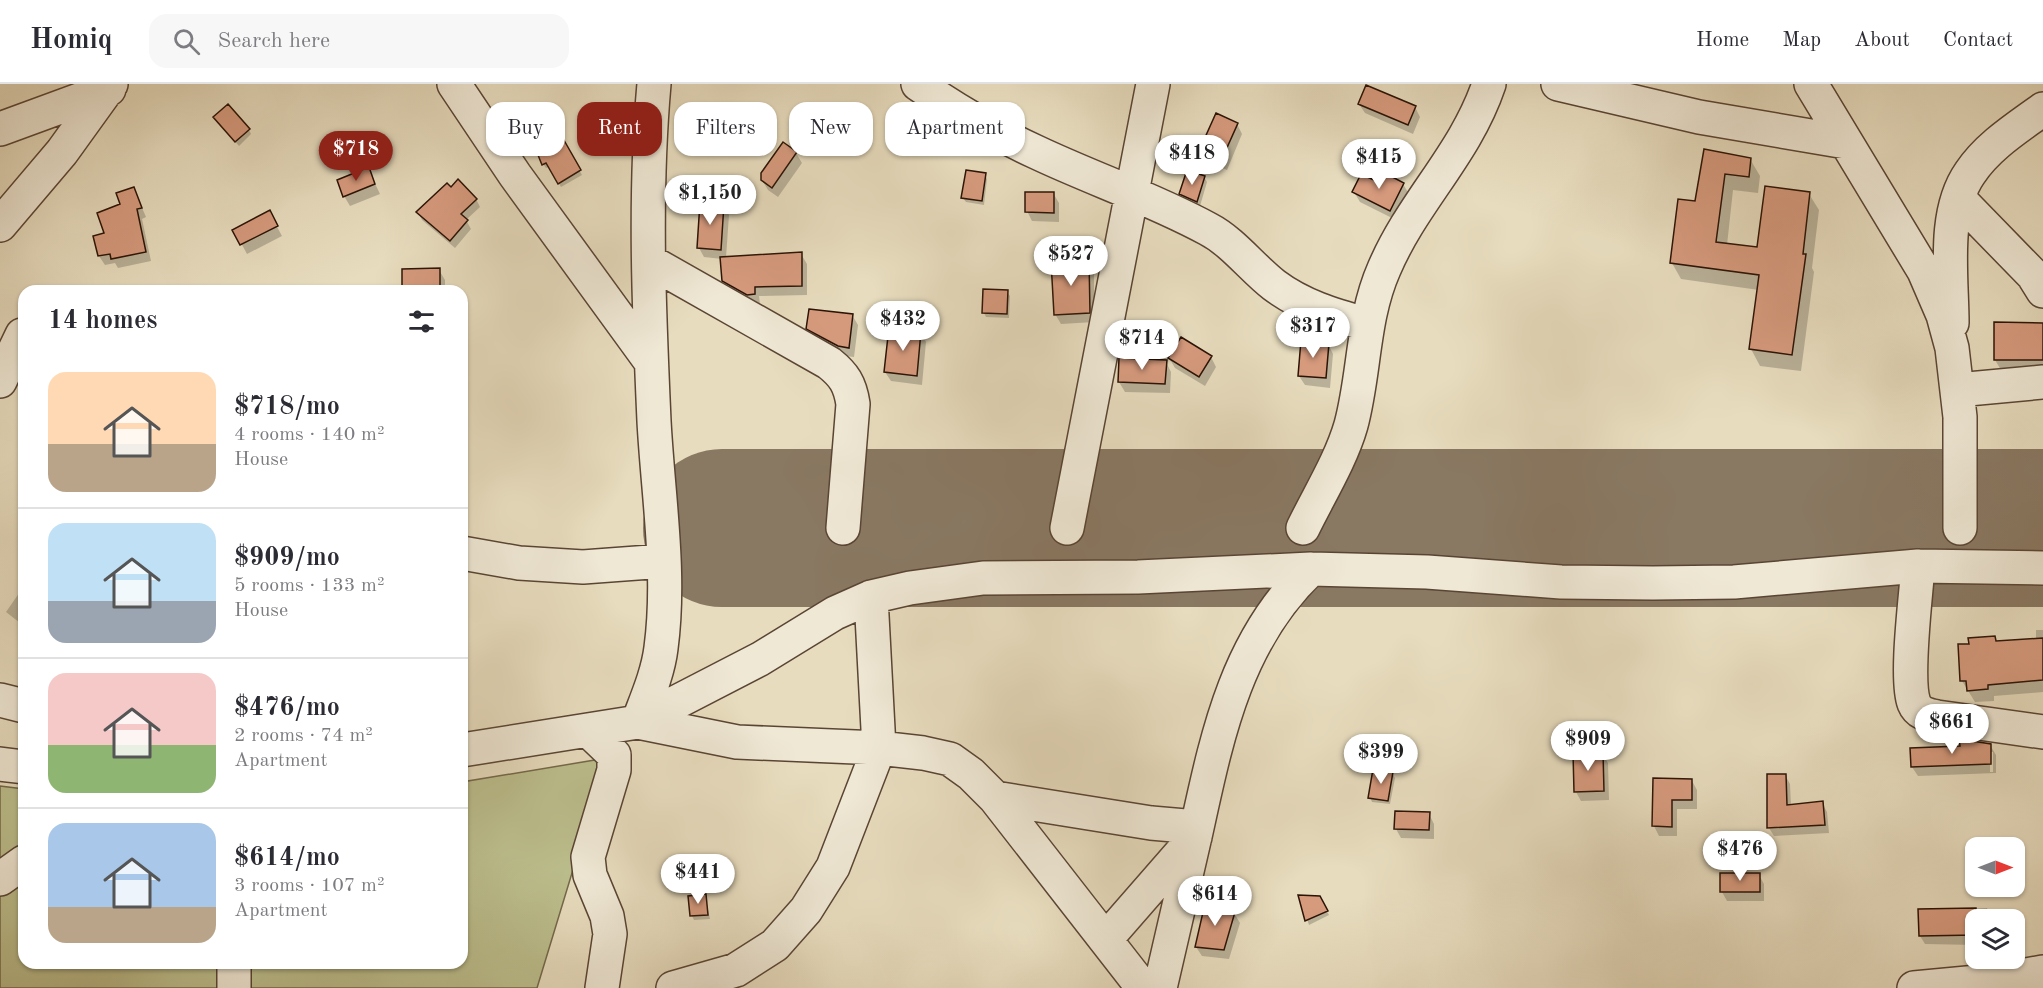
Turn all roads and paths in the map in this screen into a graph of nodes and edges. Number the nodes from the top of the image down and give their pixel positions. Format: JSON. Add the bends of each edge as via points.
{"nodes":[{"id":1,"x":454,"y":84,"type":"edge"},
{"id":2,"x":654,"y":84,"type":"edge"},
{"id":3,"x":918,"y":84,"type":"edge"},
{"id":4,"x":1153,"y":84,"type":"edge"},
{"id":5,"x":1489,"y":84,"type":"edge"},
{"id":6,"x":1558,"y":84,"type":"edge"},
{"id":7,"x":1811,"y":84,"type":"edge"},
{"id":8,"x":110,"y":86,"type":"edge"},
{"id":9,"x":2043,"y":109,"type":"edge"},
{"id":10,"x":0,"y":129,"type":"edge"},
{"id":11,"x":1846,"y":142,"type":"junction"},
{"id":12,"x":1133,"y":194,"type":"junction"},
{"id":13,"x":1959,"y":199,"type":"junction"},
{"id":14,"x":0,"y":225,"type":"edge"},
{"id":15,"x":649,"y":261,"type":"junction"},
{"id":16,"x":2043,"y":291,"type":"edge"},
{"id":17,"x":1366,"y":324,"type":"junction"},
{"id":18,"x":15,"y":334,"type":"edge"},
{"id":19,"x":1952,"y":348,"type":"junction"},
{"id":20,"x":651,"y":362,"type":"junction"},
{"id":21,"x":0,"y":381,"type":"edge"},
{"id":22,"x":2043,"y":382,"type":"edge"},
{"id":23,"x":1957,"y":390,"type":"junction"},
{"id":24,"x":843,"y":528,"type":"dead end"},
{"id":25,"x":1067,"y":528,"type":"dead end"},
{"id":26,"x":1303,"y":528,"type":"dead end"},
{"id":27,"x":1960,"y":528,"type":"dead end"},
{"id":28,"x":468,"y":554,"type":"edge"},
{"id":29,"x":664,"y":561,"type":"junction"},
{"id":30,"x":1918,"y":566,"type":"junction"},
{"id":31,"x":2043,"y":568,"type":"edge"},
{"id":32,"x":1311,"y":569,"type":"junction"},
{"id":33,"x":872,"y":597,"type":"junction"},
{"id":34,"x":0,"y":700,"type":"edge"},
{"id":35,"x":18,"y":704,"type":"edge"},
{"id":36,"x":2043,"y":732,"type":"edge"},
{"id":37,"x":625,"y":734,"type":"junction"},
{"id":38,"x":879,"y":748,"type":"junction"},
{"id":39,"x":468,"y":749,"type":"edge"},
{"id":40,"x":0,"y":764,"type":"edge"},
{"id":41,"x":18,"y":766,"type":"edge"},
{"id":42,"x":995,"y":798,"type":"junction"},
{"id":43,"x":1196,"y":832,"type":"junction"},
{"id":44,"x":18,"y":866,"type":"edge"},
{"id":45,"x":0,"y":879,"type":"edge"},
{"id":46,"x":1106,"y":939,"type":"junction"},
{"id":47,"x":234,"y":969,"type":"edge"},
{"id":48,"x":2043,"y":972,"type":"edge"},
{"id":49,"x":2000,"y":984,"type":"edge"},
{"id":50,"x":234,"y":988,"type":"edge"},
{"id":51,"x":602,"y":988,"type":"edge"},
{"id":52,"x":673,"y":988,"type":"edge"},
{"id":53,"x":1143,"y":988,"type":"edge"},
{"id":54,"x":1160,"y":988,"type":"edge"},
{"id":55,"x":1914,"y":988,"type":"edge"}],
"edges":[{"from":1,"to":20,"type":"street"},
{"from":2,"to":15,"type":"street"},
{"from":3,"to":12,"type":"street","via":[[1037,153]]},
{"from":4,"to":12,"type":"street"},
{"from":5,"to":17,"type":"street","via":[[1463,145],[1407,224],[1383,271]]},
{"from":6,"to":11,"type":"street","via":[[1689,115]]},
{"from":7,"to":11,"type":"street"},
{"from":8,"to":10,"type":"street"},
{"from":8,"to":14,"type":"street","via":[[62,152]]},
{"from":9,"to":13,"type":"street","via":[[1984,156],[1969,174]]},
{"from":11,"to":19,"type":"street","via":[[1924,271]]},
{"from":12,"to":17,"type":"street","via":[[1211,231],[1300,302]]},
{"from":12,"to":25,"type":"street"},
{"from":13,"to":16,"type":"street"},
{"from":13,"to":19,"type":"street","via":[[1952,229]]},
{"from":15,"to":20,"type":"street"},
{"from":15,"to":24,"type":"street","via":[[843,374],[851,388],[853,404]]},
{"from":17,"to":26,"type":"street","via":[[1350,427]]},
{"from":18,"to":21,"type":"street"},
{"from":19,"to":23,"type":"street"},
{"from":20,"to":29,"type":"street"},
{"from":22,"to":23,"type":"street"},
{"from":23,"to":27,"type":"street"},
{"from":28,"to":29,"type":"street","via":[[519,563],[583,567]]},
{"from":29,"to":37,"type":"street","via":[[661,649]]},
{"from":30,"to":31,"type":"street"},
{"from":30,"to":32,"type":"street","via":[[1734,582],[1653,583]]},
{"from":30,"to":36,"type":"street","via":[[1912,652],[1914,704],[1921,712],[1937,717]]},
{"from":32,"to":33,"type":"street","via":[[1138,577],[983,578]]},
{"from":32,"to":43,"type":"street","via":[[1272,612],[1223,714]]},
{"from":33,"to":37,"type":"street","via":[[835,613]]},
{"from":33,"to":38,"type":"street"},
{"from":34,"to":35,"type":"street"},
{"from":37,"to":38,"type":"street"},
{"from":37,"to":39,"type":"street","via":[[588,730]]},
{"from":37,"to":51,"type":"street","via":[[588,857],[590,875],[610,934]]},
{"from":38,"to":42,"type":"street","via":[[950,759]]},
{"from":38,"to":52,"type":"street","via":[[833,867],[806,910],[775,945],[736,970]]},
{"from":40,"to":41,"type":"street"},
{"from":42,"to":43,"type":"street"},
{"from":42,"to":46,"type":"street"},
{"from":43,"to":46,"type":"street"},
{"from":43,"to":54,"type":"street"},
{"from":44,"to":45,"type":"street"},
{"from":46,"to":53,"type":"street"},
{"from":47,"to":50,"type":"street"},
{"from":48,"to":49,"type":"street"},
{"from":49,"to":55,"type":"street"}]}
